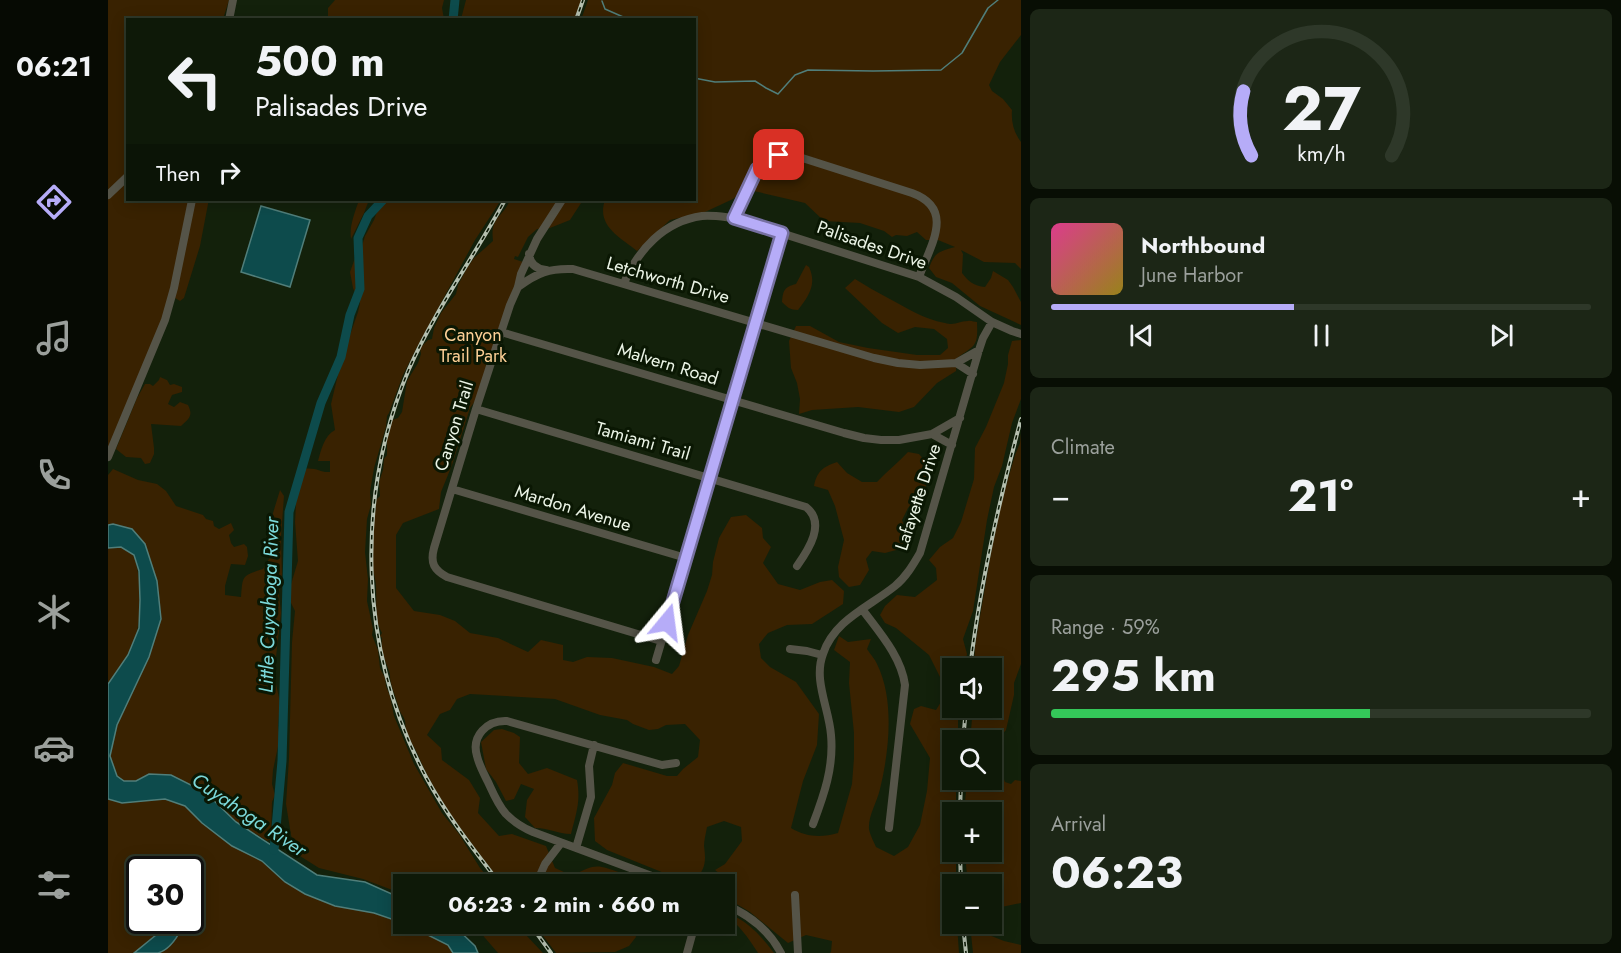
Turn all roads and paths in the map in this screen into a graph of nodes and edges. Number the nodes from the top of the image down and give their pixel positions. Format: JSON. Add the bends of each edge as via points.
{"nodes":[{"id":1,"x":233,"y":0,"type":"edge"},
{"id":2,"x":229,"y":18,"type":"edge"},
{"id":3,"x":126,"y":178,"type":"edge"},
{"id":4,"x":108,"y":195,"type":"edge"},
{"id":5,"x":192,"y":201,"type":"edge"},
{"id":6,"x":561,"y":201,"type":"edge"},
{"id":7,"x":734,"y":218,"type":"junction"},
{"id":8,"x":782,"y":233,"type":"junction"},
{"id":9,"x":529,"y":254,"type":"junction"},
{"id":10,"x":546,"y":270,"type":"junction"},
{"id":11,"x":919,"y":277,"type":"junction"},
{"id":12,"x":624,"y":283,"type":"junction"},
{"id":13,"x":518,"y":287,"type":"junction"},
{"id":14,"x":992,"y":322,"type":"junction"},
{"id":15,"x":756,"y":323,"type":"junction"},
{"id":16,"x":501,"y":332,"type":"junction"},
{"id":17,"x":1021,"y":334,"type":"edge"},
{"id":18,"x":979,"y":350,"type":"junction"},
{"id":19,"x":956,"y":363,"type":"junction"},
{"id":20,"x":973,"y":374,"type":"junction"},
{"id":21,"x":734,"y":401,"type":"junction"},
{"id":22,"x":476,"y":409,"type":"junction"},
{"id":23,"x":960,"y":418,"type":"junction"},
{"id":24,"x":932,"y":434,"type":"junction"},
{"id":25,"x":952,"y":445,"type":"junction"},
{"id":26,"x":108,"y":457,"type":"edge"},
{"id":27,"x":710,"y":479,"type":"junction"},
{"id":28,"x":452,"y":489,"type":"junction"},
{"id":29,"x":686,"y":558,"type":"junction"},
{"id":30,"x":798,"y":566,"type":"dead end"},
{"id":31,"x":862,"y":609,"type":"junction"},
{"id":32,"x":661,"y":641,"type":"junction"},
{"id":33,"x":789,"y":649,"type":"dead end"},
{"id":34,"x":822,"y":655,"type":"junction"},
{"id":35,"x":656,"y":660,"type":"dead end"},
{"id":36,"x":594,"y":745,"type":"junction"},
{"id":37,"x":676,"y":764,"type":"dead end"},
{"id":38,"x":813,"y":824,"type":"dead end"},
{"id":39,"x":889,"y":828,"type":"dead end"},
{"id":40,"x":561,"y":843,"type":"junction"},
{"id":41,"x":576,"y":848,"type":"junction"},
{"id":42,"x":541,"y":873,"type":"dead end"},
{"id":43,"x":646,"y":874,"type":"edge"},
{"id":44,"x":795,"y":896,"type":"dead end"},
{"id":45,"x":735,"y":910,"type":"edge"},
{"id":46,"x":692,"y":934,"type":"edge"},
{"id":47,"x":687,"y":953,"type":"edge"},
{"id":48,"x":782,"y":953,"type":"edge"},
{"id":49,"x":798,"y":953,"type":"edge"}],
"edges":[{"from":1,"to":2,"type":"street"},
{"from":3,"to":4,"type":"street"},
{"from":5,"to":26,"type":"street","via":[[165,320]]},
{"from":6,"to":9,"type":"street","name":"Canyon Trail"},
{"from":7,"to":8,"type":"street","name":"Palisades Drive"},
{"from":7,"to":11,"type":"street","via":[[757,169],[779,155],[796,156],[912,193],[930,203],[938,221],[937,230]]},
{"from":7,"to":12,"type":"street","name":"Palisades Drive","via":[[701,216],[669,227],[639,255]]},
{"from":8,"to":11,"type":"street","name":"Palisades Drive"},
{"from":8,"to":15,"type":"street"},
{"from":9,"to":10,"type":"street","name":"Letchworth Drive","via":[[534,265]]},
{"from":9,"to":13,"type":"street","name":"Canyon Trail"},
{"from":10,"to":12,"type":"street","name":"Letchworth Drive","via":[[573,269]]},
{"from":10,"to":13,"type":"street"},
{"from":11,"to":14,"type":"street","name":"Palisades Drive","via":[[951,293]]},
{"from":12,"to":15,"type":"street","name":"Letchworth Drive"},
{"from":13,"to":16,"type":"street","name":"Canyon Trail"},
{"from":14,"to":17,"type":"street","name":"Palisades Drive"},
{"from":14,"to":18,"type":"street","name":"Lafayette Drive"},
{"from":15,"to":19,"type":"street","name":"Letchworth Drive","via":[[898,363]]},
{"from":15,"to":21,"type":"street"},
{"from":16,"to":21,"type":"street","name":"Malvern Road"},
{"from":16,"to":22,"type":"street","name":"Canyon Trail"},
{"from":18,"to":19,"type":"street","name":"Letchworth Drive"},
{"from":18,"to":20,"type":"street","name":"Lafayette Drive"},
{"from":19,"to":20,"type":"street"},
{"from":20,"to":23,"type":"street","name":"Lafayette Drive"},
{"from":21,"to":24,"type":"street","name":"Malvern Road","via":[[864,438],[899,440]]},
{"from":21,"to":27,"type":"street"},
{"from":22,"to":27,"type":"street","name":"Tamiami Trail"},
{"from":22,"to":28,"type":"street","name":"Canyon Trail"},
{"from":23,"to":24,"type":"street","name":"Malvern Road"},
{"from":23,"to":25,"type":"street","name":"Lafayette Drive"},
{"from":24,"to":25,"type":"street"},
{"from":25,"to":31,"type":"street","name":"Lafayette Drive","via":[[916,561],[896,585]]},
{"from":27,"to":29,"type":"street"},
{"from":27,"to":30,"type":"street","name":"Tamiami Trail","via":[[806,507],[816,520],[808,551]]},
{"from":28,"to":29,"type":"street","name":"Mardon Avenue"},
{"from":28,"to":32,"type":"street","name":"Canyon Trail","via":[[432,556],[436,571],[447,578]]},
{"from":29,"to":32,"type":"street"},
{"from":31,"to":34,"type":"street","name":"Lafayette Drive","via":[[836,631]]},
{"from":31,"to":39,"type":"street","via":[[896,657],[905,685]]},
{"from":32,"to":35,"type":"street"},
{"from":33,"to":34,"type":"street"},
{"from":34,"to":38,"type":"street","via":[[820,678],[830,721],[831,757],[826,790]]},
{"from":36,"to":37,"type":"street","via":[[662,765]]},
{"from":36,"to":40,"type":"street","via":[[507,721],[483,729],[476,741],[476,755],[501,808],[525,829]]},
{"from":36,"to":41,"type":"street","via":[[589,766],[591,797]]},
{"from":40,"to":41,"type":"street"},
{"from":40,"to":42,"type":"street"},
{"from":41,"to":43,"type":"street"},
{"from":44,"to":49,"type":"street"},
{"from":45,"to":48,"type":"street","via":[[755,921]]},
{"from":46,"to":47,"type":"street"}]}
